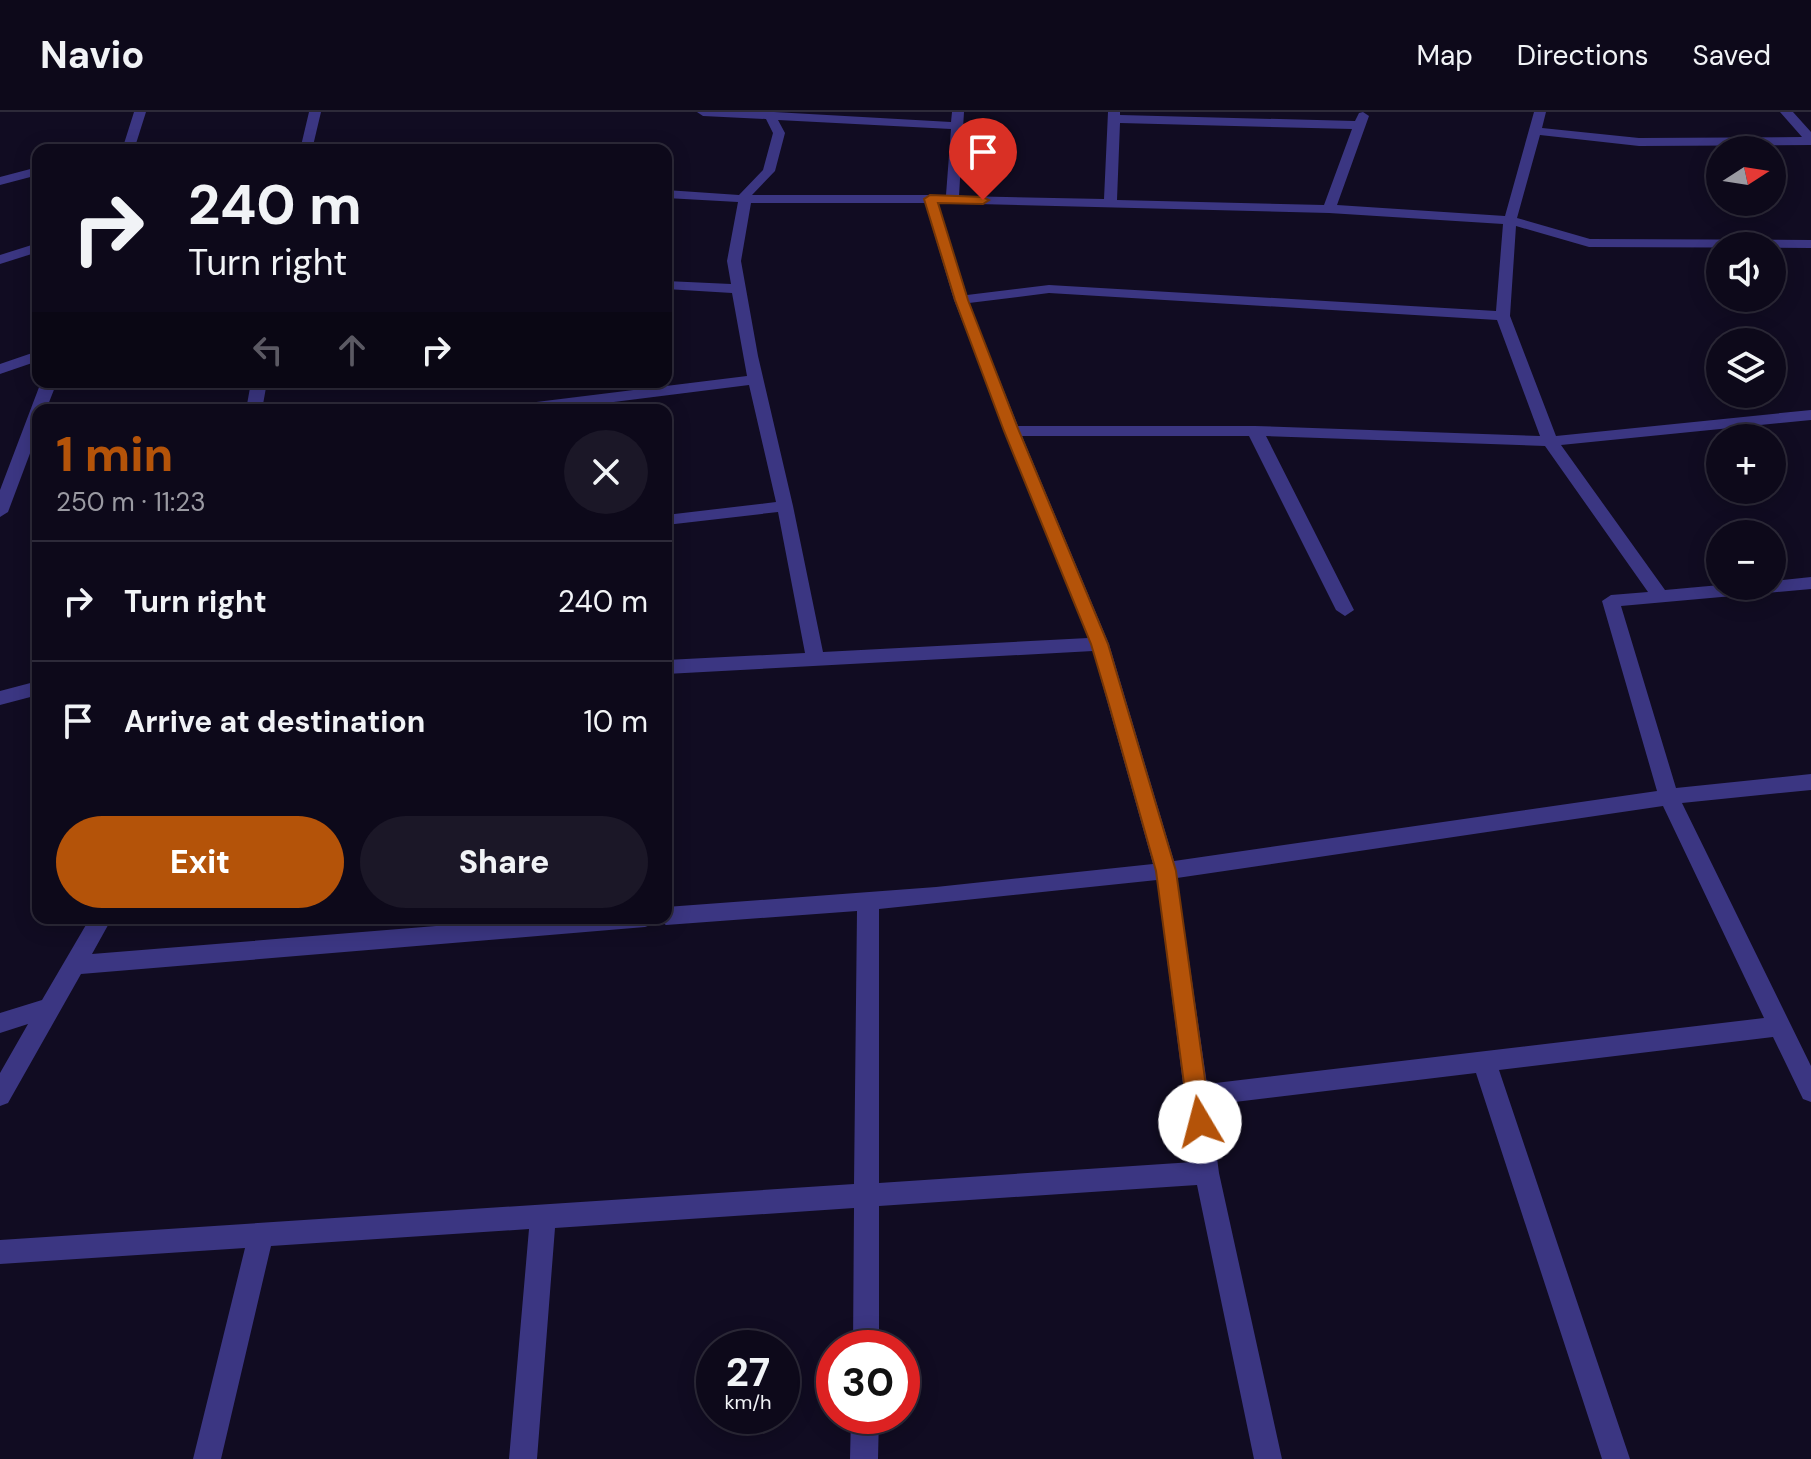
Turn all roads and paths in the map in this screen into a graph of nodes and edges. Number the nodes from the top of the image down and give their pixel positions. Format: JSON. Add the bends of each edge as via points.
{"nodes":[{"id":1,"x":140,"y":112,"type":"edge"},
{"id":2,"x":315,"y":112,"type":"edge"},
{"id":3,"x":703,"y":112,"type":"edge"},
{"id":4,"x":1540,"y":112,"type":"edge"},
{"id":5,"x":1786,"y":112,"type":"edge"},
{"id":6,"x":769,"y":114,"type":"edge"},
{"id":7,"x":1114,"y":115,"type":"edge"},
{"id":8,"x":1362,"y":118,"type":"edge"},
{"id":9,"x":957,"y":119,"type":"edge"},
{"id":10,"x":1534,"y":131,"type":"junction"},
{"id":11,"x":1811,"y":140,"type":"edge"},
{"id":12,"x":130,"y":144,"type":"edge"},
{"id":13,"x":307,"y":144,"type":"edge"},
{"id":14,"x":32,"y":173,"type":"edge"},
{"id":15,"x":0,"y":181,"type":"edge"},
{"id":16,"x":672,"y":194,"type":"edge"},
{"id":17,"x":745,"y":199,"type":"junction"},
{"id":18,"x":930,"y":199,"type":"junction"},
{"id":19,"x":952,"y":200,"type":"junction"},
{"id":20,"x":1110,"y":203,"type":"junction"},
{"id":21,"x":1329,"y":209,"type":"junction"},
{"id":22,"x":1510,"y":220,"type":"junction"},
{"id":23,"x":1811,"y":244,"type":"edge"},
{"id":24,"x":32,"y":249,"type":"edge"},
{"id":25,"x":0,"y":260,"type":"edge"},
{"id":26,"x":672,"y":285,"type":"edge"},
{"id":27,"x":739,"y":289,"type":"junction"},
{"id":28,"x":961,"y":300,"type":"junction"},
{"id":29,"x":1503,"y":316,"type":"junction"},
{"id":30,"x":32,"y":358,"type":"edge"},
{"id":31,"x":0,"y":369,"type":"edge"},
{"id":32,"x":756,"y":380,"type":"junction"},
{"id":33,"x":561,"y":404,"type":"edge"},
{"id":34,"x":1811,"y":415,"type":"edge"},
{"id":35,"x":32,"y":425,"type":"edge"},
{"id":36,"x":1012,"y":431,"type":"junction"},
{"id":37,"x":1255,"y":431,"type":"junction"},
{"id":38,"x":1550,"y":441,"type":"junction"},
{"id":39,"x":4,"y":494,"type":"edge"},
{"id":40,"x":785,"y":506,"type":"junction"},
{"id":41,"x":0,"y":512,"type":"edge"},
{"id":42,"x":672,"y":519,"type":"edge"},
{"id":43,"x":1811,"y":583,"type":"edge"},
{"id":44,"x":1661,"y":597,"type":"junction"},
{"id":45,"x":1345,"y":610,"type":"dead end"},
{"id":46,"x":1100,"y":644,"type":"junction"},
{"id":47,"x":815,"y":659,"type":"junction"},
{"id":48,"x":672,"y":667,"type":"edge"},
{"id":49,"x":32,"y":690,"type":"edge"},
{"id":50,"x":0,"y":698,"type":"edge"},
{"id":51,"x":1811,"y":782,"type":"edge"},
{"id":52,"x":1669,"y":797,"type":"junction"},
{"id":53,"x":1166,"y":871,"type":"junction"},
{"id":54,"x":868,"y":900,"type":"junction"},
{"id":55,"x":672,"y":916,"type":"edge"},
{"id":56,"x":98,"y":924,"type":"edge"},
{"id":57,"x":572,"y":924,"type":"edge"},
{"id":58,"x":74,"y":965,"type":"junction"},
{"id":59,"x":50,"y":1007,"type":"junction"},
{"id":60,"x":0,"y":1023,"type":"edge"},
{"id":61,"x":1779,"y":1026,"type":"junction"},
{"id":62,"x":1484,"y":1061,"type":"junction"},
{"id":63,"x":1811,"y":1091,"type":"edge"},
{"id":64,"x":0,"y":1095,"type":"edge"},
{"id":65,"x":1196,"y":1096,"type":"junction"},
{"id":66,"x":1207,"y":1173,"type":"junction"},
{"id":67,"x":869,"y":1196,"type":"junction"},
{"id":68,"x":543,"y":1218,"type":"junction"},
{"id":69,"x":261,"y":1235,"type":"junction"},
{"id":70,"x":0,"y":1252,"type":"edge"},
{"id":71,"x":866,"y":1330,"type":"edge"},
{"id":72,"x":865,"y":1434,"type":"edge"},
{"id":73,"x":207,"y":1459,"type":"edge"},
{"id":74,"x":523,"y":1459,"type":"edge"},
{"id":75,"x":864,"y":1459,"type":"edge"},
{"id":76,"x":1268,"y":1459,"type":"edge"},
{"id":77,"x":1616,"y":1459,"type":"edge"}],
"edges":[{"from":1,"to":12,"type":"street"},
{"from":2,"to":13,"type":"street"},
{"from":3,"to":6,"type":"street"},
{"from":4,"to":10,"type":"street"},
{"from":5,"to":11,"type":"street"},
{"from":6,"to":9,"type":"street"},
{"from":6,"to":17,"type":"street","via":[[779,133],[769,171]]},
{"from":7,"to":8,"type":"street"},
{"from":7,"to":20,"type":"street"},
{"from":8,"to":21,"type":"street"},
{"from":9,"to":19,"type":"street"},
{"from":10,"to":11,"type":"street","via":[[1639,142]]},
{"from":10,"to":22,"type":"street"},
{"from":14,"to":15,"type":"street"},
{"from":16,"to":17,"type":"street"},
{"from":17,"to":18,"type":"street"},
{"from":17,"to":27,"type":"street","via":[[734,261]]},
{"from":18,"to":19,"type":"street"},
{"from":18,"to":28,"type":"street"},
{"from":19,"to":20,"type":"street"},
{"from":20,"to":21,"type":"street"},
{"from":21,"to":22,"type":"street"},
{"from":22,"to":23,"type":"street","via":[[1589,243]]},
{"from":22,"to":29,"type":"street"},
{"from":24,"to":25,"type":"street"},
{"from":26,"to":27,"type":"street"},
{"from":27,"to":32,"type":"street"},
{"from":28,"to":29,"type":"street","via":[[1049,289]]},
{"from":28,"to":36,"type":"street"},
{"from":29,"to":38,"type":"street"},
{"from":30,"to":31,"type":"street"},
{"from":32,"to":33,"type":"street"},
{"from":32,"to":40,"type":"street"},
{"from":34,"to":38,"type":"street"},
{"from":35,"to":39,"type":"street"},
{"from":36,"to":37,"type":"street"},
{"from":36,"to":46,"type":"street"},
{"from":37,"to":38,"type":"street"},
{"from":37,"to":45,"type":"street"},
{"from":38,"to":44,"type":"street"},
{"from":39,"to":41,"type":"street"},
{"from":40,"to":42,"type":"street"},
{"from":40,"to":47,"type":"street"},
{"from":43,"to":44,"type":"street"},
{"from":44,"to":52,"type":"street","via":[[1611,601]]},
{"from":46,"to":47,"type":"street"},
{"from":46,"to":53,"type":"street"},
{"from":47,"to":48,"type":"street"},
{"from":49,"to":50,"type":"street"},
{"from":51,"to":52,"type":"street"},
{"from":52,"to":53,"type":"street"},
{"from":52,"to":61,"type":"street"},
{"from":53,"to":54,"type":"street"},
{"from":53,"to":65,"type":"street"},
{"from":54,"to":55,"type":"street"},
{"from":54,"to":67,"type":"street"},
{"from":56,"to":58,"type":"street"},
{"from":57,"to":58,"type":"street"},
{"from":58,"to":59,"type":"street"},
{"from":59,"to":60,"type":"street"},
{"from":59,"to":64,"type":"street"},
{"from":61,"to":62,"type":"street"},
{"from":61,"to":63,"type":"street"},
{"from":62,"to":65,"type":"street"},
{"from":62,"to":77,"type":"street"},
{"from":65,"to":66,"type":"street"},
{"from":66,"to":67,"type":"street"},
{"from":66,"to":76,"type":"street"},
{"from":67,"to":68,"type":"street"},
{"from":67,"to":71,"type":"street"},
{"from":68,"to":69,"type":"street"},
{"from":68,"to":74,"type":"street"},
{"from":69,"to":70,"type":"street"},
{"from":69,"to":73,"type":"street"},
{"from":72,"to":75,"type":"street"}]}
